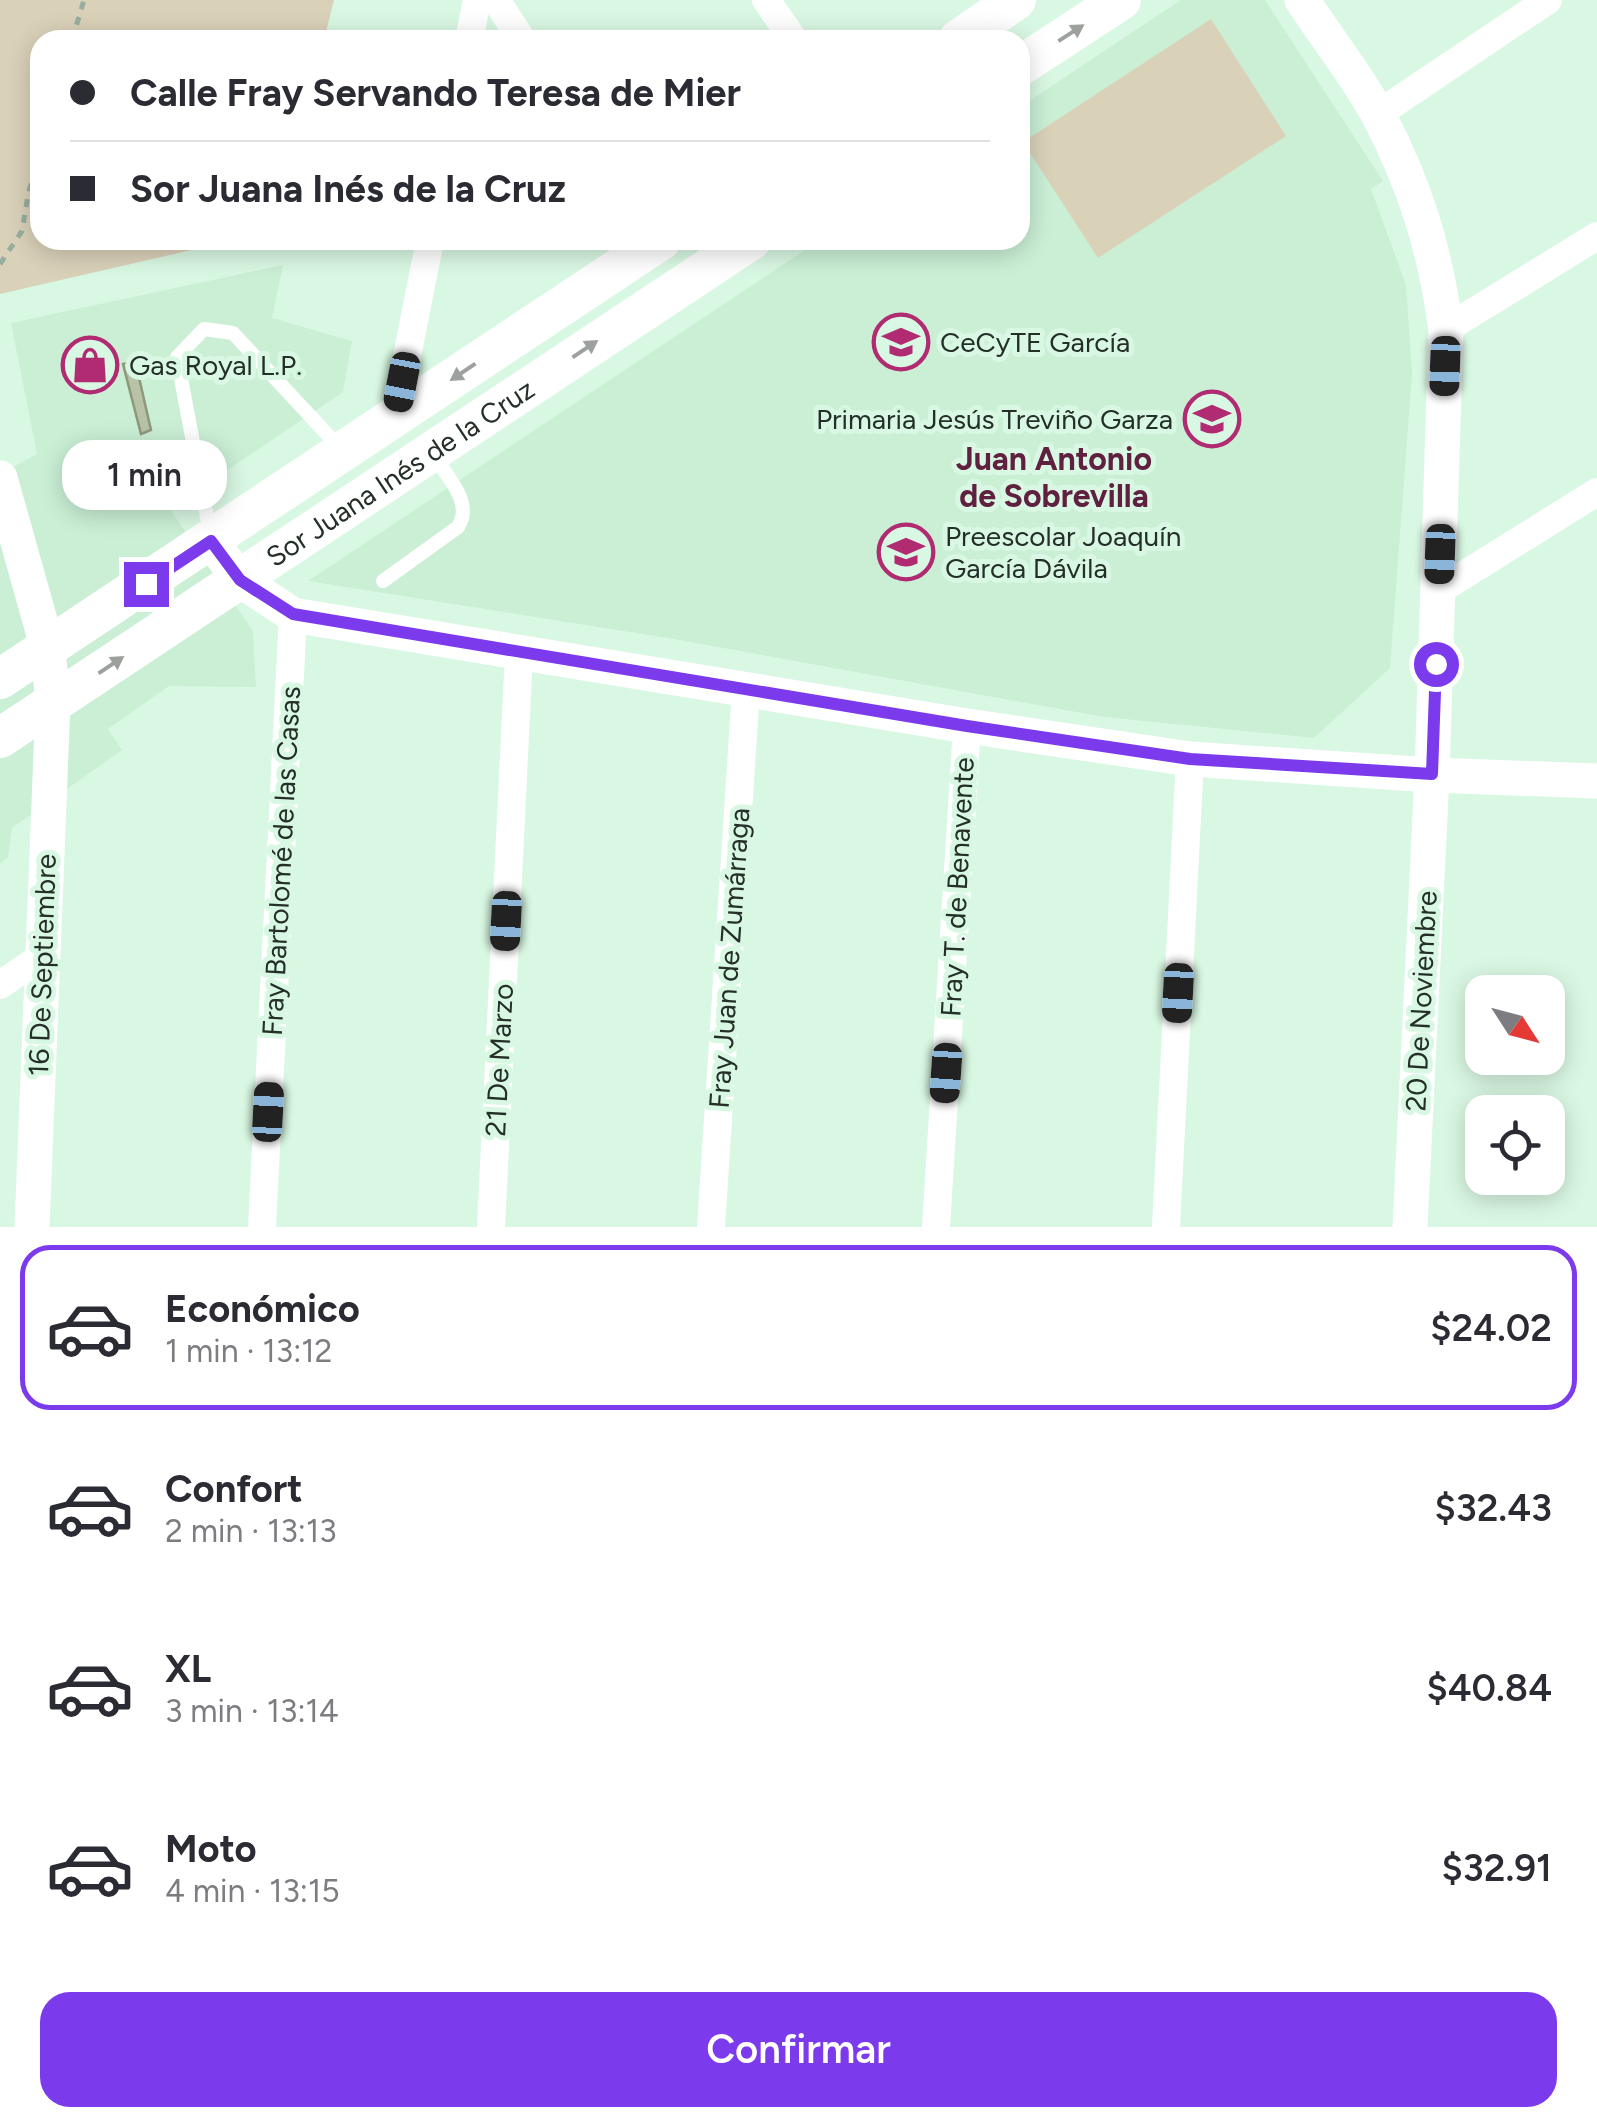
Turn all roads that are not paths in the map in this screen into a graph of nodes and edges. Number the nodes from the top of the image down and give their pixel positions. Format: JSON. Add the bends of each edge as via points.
{"nodes":[{"id":1,"x":476,"y":0,"type":"edge"},
{"id":2,"x":496,"y":0,"type":"edge"},
{"id":3,"x":766,"y":0,"type":"edge"},
{"id":4,"x":1016,"y":0,"type":"edge"},
{"id":5,"x":1121,"y":0,"type":"edge"},
{"id":6,"x":1302,"y":0,"type":"edge"},
{"id":7,"x":1548,"y":0,"type":"edge"},
{"id":8,"x":471,"y":30,"type":"edge"},
{"id":9,"x":516,"y":30,"type":"edge"},
{"id":10,"x":787,"y":30,"type":"edge"},
{"id":11,"x":972,"y":30,"type":"edge"},
{"id":12,"x":1030,"y":59,"type":"edge"},
{"id":13,"x":1378,"y":114,"type":"junction"},
{"id":14,"x":1597,"y":236,"type":"edge"},
{"id":15,"x":428,"y":250,"type":"edge"},
{"id":16,"x":643,"y":250,"type":"edge"},
{"id":17,"x":736,"y":250,"type":"edge"},
{"id":18,"x":1446,"y":329,"type":"junction"},
{"id":19,"x":395,"y":417,"type":"junction"},
{"id":20,"x":344,"y":452,"type":"junction"},
{"id":21,"x":431,"y":452,"type":"junction"},
{"id":22,"x":0,"y":478,"type":"edge"},
{"id":23,"x":1597,"y":492,"type":"edge"},
{"id":24,"x":211,"y":541,"type":"junction"},
{"id":25,"x":240,"y":580,"type":"junction"},
{"id":26,"x":383,"y":582,"type":"dead end"},
{"id":27,"x":1438,"y":591,"type":"junction"},
{"id":28,"x":293,"y":614,"type":"junction"},
{"id":29,"x":48,"y":649,"type":"junction"},
{"id":30,"x":519,"y":653,"type":"junction"},
{"id":31,"x":0,"y":679,"type":"edge"},
{"id":32,"x":746,"y":689,"type":"junction"},
{"id":33,"x":53,"y":704,"type":"junction"},
{"id":34,"x":967,"y":726,"type":"junction"},
{"id":35,"x":0,"y":738,"type":"edge"},
{"id":36,"x":1190,"y":759,"type":"junction"},
{"id":37,"x":1432,"y":774,"type":"junction"},
{"id":38,"x":1597,"y":781,"type":"edge"},
{"id":39,"x":41,"y":956,"type":"junction"},
{"id":40,"x":0,"y":984,"type":"edge"},
{"id":41,"x":32,"y":1227,"type":"edge"},
{"id":42,"x":262,"y":1227,"type":"edge"},
{"id":43,"x":490,"y":1227,"type":"edge"},
{"id":44,"x":711,"y":1227,"type":"edge"},
{"id":45,"x":936,"y":1227,"type":"edge"},
{"id":46,"x":1166,"y":1227,"type":"edge"},
{"id":47,"x":1410,"y":1227,"type":"edge"}],
"edges":[{"from":1,"to":8,"type":"street"},
{"from":2,"to":9,"type":"street"},
{"from":3,"to":10,"type":"street"},
{"from":4,"to":11,"type":"main road"},
{"from":12,"to":5,"type":"main road","one_way":true},
{"from":6,"to":13,"type":"street","name":"20 De Noviembre"},
{"from":7,"to":13,"type":"street"},
{"from":13,"to":18,"type":"street","name":"20 De Noviembre","via":[[1431,243]]},
{"from":14,"to":18,"type":"street"},
{"from":15,"to":19,"type":"street"},
{"from":16,"to":19,"type":"main road","name":"Sor Juana Inés de la Cruz","one_way":true},
{"from":21,"to":17,"type":"main road","name":"Sor Juana Inés de la Cruz","one_way":true},
{"from":18,"to":27,"type":"street","name":"20 De Noviembre"},
{"from":19,"to":20,"type":"main road","name":"Sor Juana Inés de la Cruz"},
{"from":20,"to":24,"type":"main road","name":"Sor Juana Inés de la Cruz"},
{"from":20,"to":24,"type":"lane","via":[[233,333],[204,329],[177,358]]},
{"from":21,"to":25,"type":"main road","name":"Sor Juana Inés de la Cruz"},
{"from":21,"to":26,"type":"lane","via":[[464,503],[465,516]]},
{"from":22,"to":29,"type":"street","name":"16 De Septiembre"},
{"from":23,"to":27,"type":"street"},
{"from":24,"to":25,"type":"street"},
{"from":24,"to":29,"type":"main road","name":"Sor Juana Inés de la Cruz"},
{"from":25,"to":28,"type":"street"},
{"from":33,"to":25,"type":"main road","name":"Sor Juana Inés de la Cruz","one_way":true},
{"from":27,"to":37,"type":"street","name":"20 De Noviembre"},
{"from":28,"to":30,"type":"street"},
{"from":28,"to":42,"type":"street","name":"Fray Bartolomé de las Casas"},
{"from":29,"to":31,"type":"main road","name":"Sor Juana Inés de la Cruz"},
{"from":29,"to":33,"type":"street","name":"16 De Septiembre"},
{"from":30,"to":32,"type":"street"},
{"from":30,"to":43,"type":"street","name":"21 De Marzo"},
{"from":32,"to":34,"type":"street"},
{"from":32,"to":44,"type":"street","name":"Fray Juan de Zumárraga"},
{"from":33,"to":35,"type":"main road","name":"Sor Juana Inés de la Cruz"},
{"from":33,"to":39,"type":"street","name":"16 De Septiembre"},
{"from":34,"to":36,"type":"street"},
{"from":34,"to":45,"type":"street","name":"Fray T. de Benavente"},
{"from":36,"to":37,"type":"street"},
{"from":36,"to":46,"type":"street"},
{"from":37,"to":38,"type":"street"},
{"from":37,"to":47,"type":"street","name":"20 De Noviembre"},
{"from":39,"to":40,"type":"street"},
{"from":39,"to":41,"type":"street","name":"16 De Septiembre"}]}
